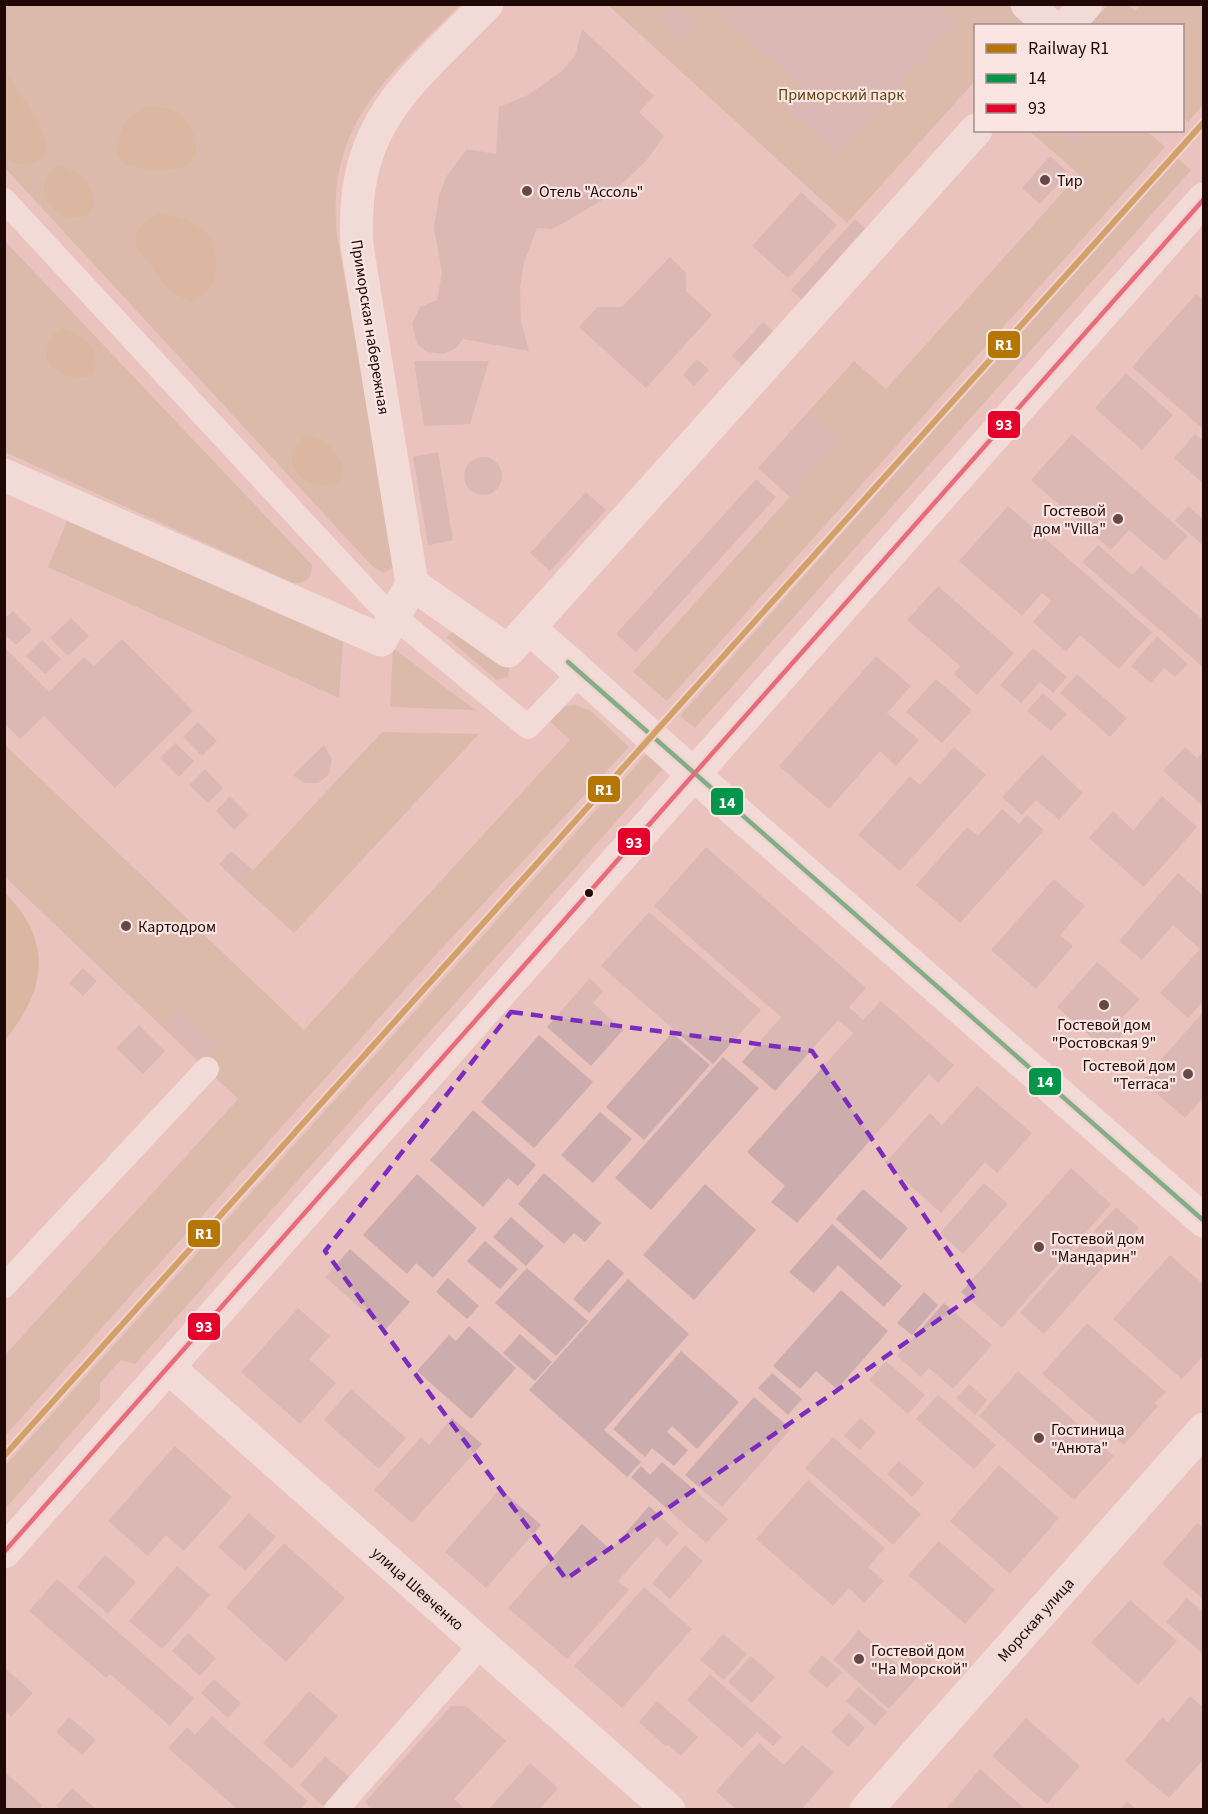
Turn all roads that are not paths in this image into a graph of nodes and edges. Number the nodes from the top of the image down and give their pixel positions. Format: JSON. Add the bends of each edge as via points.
{"nodes":[{"id":1,"x":487,"y":4,"type":"edge"},
{"id":2,"x":1027,"y":4,"type":"edge"},
{"id":3,"x":1086,"y":4,"type":"edge"},
{"id":4,"x":1048,"y":24,"type":"edge"},
{"id":5,"x":1069,"y":24,"type":"edge"},
{"id":6,"x":974,"y":131,"type":"edge"},
{"id":7,"x":1203,"y":199,"type":"edge"},
{"id":8,"x":4,"y":200,"type":"edge"},
{"id":9,"x":4,"y":475,"type":"edge"},
{"id":10,"x":412,"y":584,"type":"junction"},
{"id":11,"x":388,"y":628,"type":"junction"},
{"id":12,"x":529,"y":628,"type":"junction"},
{"id":13,"x":574,"y":668,"type":"junction"},
{"id":14,"x":693,"y":774,"type":"junction"},
{"id":15,"x":207,"y":1069,"type":"dead end"},
{"id":16,"x":1203,"y":1221,"type":"edge"},
{"id":17,"x":4,"y":1286,"type":"edge"},
{"id":18,"x":168,"y":1367,"type":"junction"},
{"id":19,"x":1203,"y":1429,"type":"edge"},
{"id":20,"x":4,"y":1552,"type":"edge"},
{"id":21,"x":482,"y":1644,"type":"junction"},
{"id":22,"x":336,"y":1809,"type":"edge"},
{"id":23,"x":669,"y":1809,"type":"edge"},
{"id":24,"x":866,"y":1809,"type":"edge"}],
"edges":[{"from":1,"to":10,"type":"street","name":"Приморская набережная","via":[[387,109],[367,153],[358,199],[357,246]]},
{"from":2,"to":4,"type":"street"},
{"from":3,"to":5,"type":"street"},
{"from":6,"to":12,"type":"street"},
{"from":7,"to":14,"type":"street"},
{"from":8,"to":11,"type":"lane","via":[[378,603]]},
{"from":9,"to":11,"type":"street"},
{"from":10,"to":11,"type":"street"},
{"from":10,"to":12,"type":"street","via":[[508,651]]},
{"from":11,"to":13,"type":"lane","via":[[528,727]]},
{"from":12,"to":13,"type":"street"},
{"from":13,"to":14,"type":"street"},
{"from":14,"to":16,"type":"street"},
{"from":14,"to":18,"type":"street"},
{"from":15,"to":17,"type":"lane"},
{"from":18,"to":20,"type":"street"},
{"from":18,"to":21,"type":"street","name":"улица Шевченко"},
{"from":19,"to":24,"type":"street","name":"Морская улица"},
{"from":21,"to":22,"type":"lane"},
{"from":21,"to":23,"type":"street","name":"улица Шевченко"}]}
